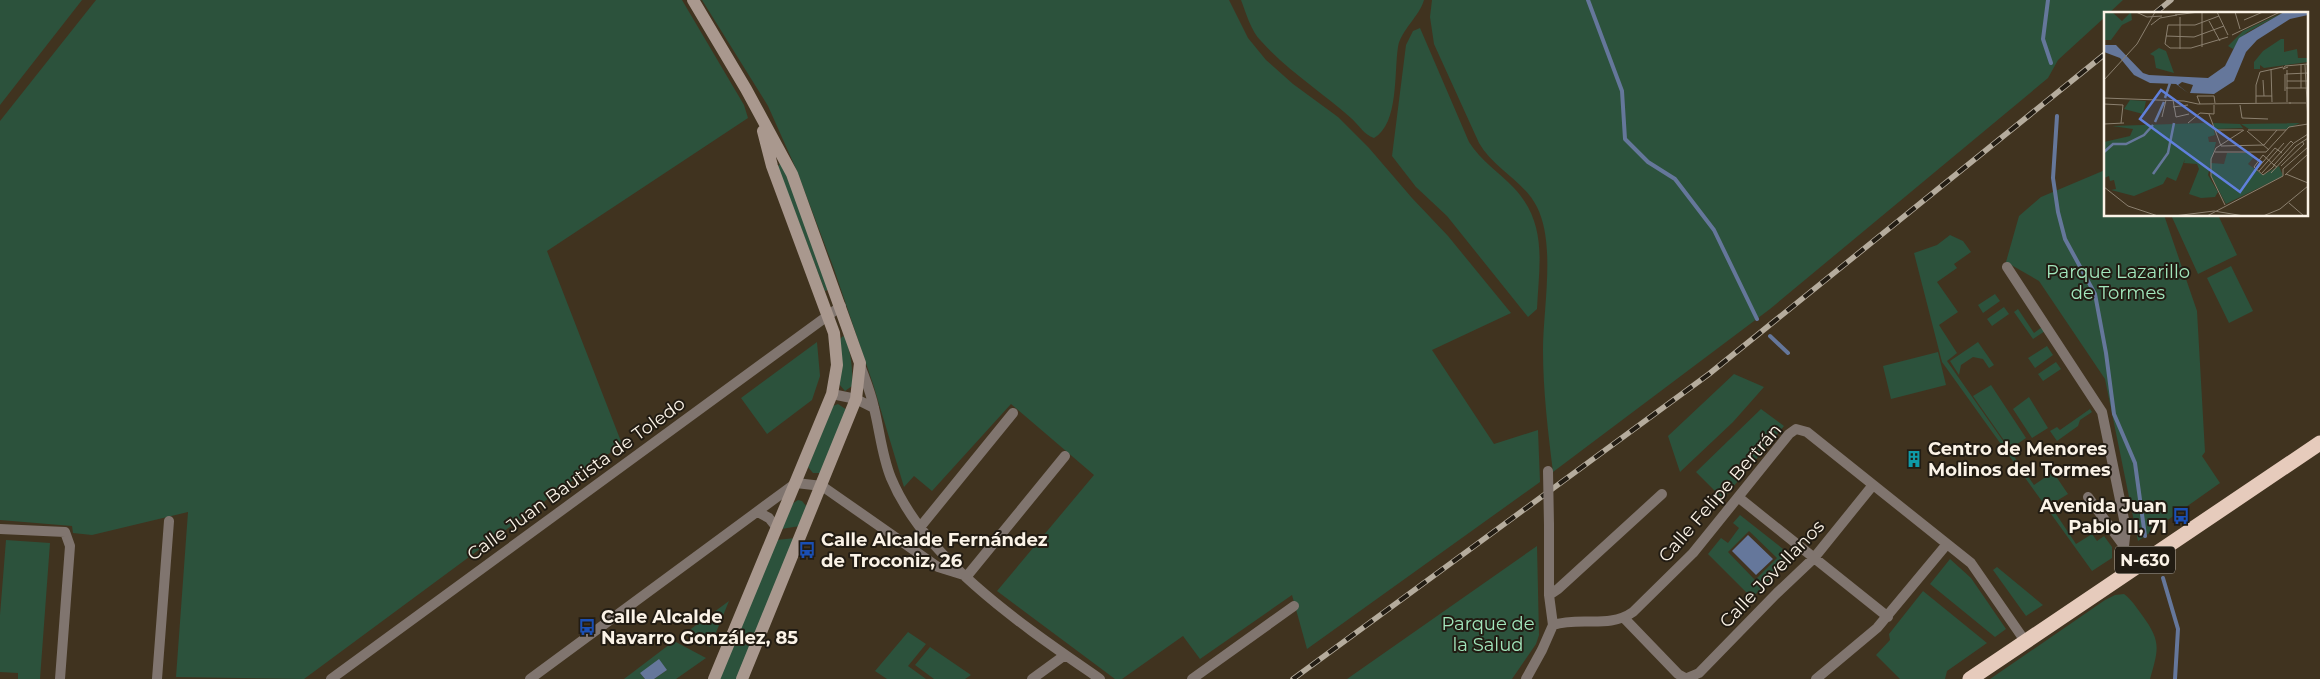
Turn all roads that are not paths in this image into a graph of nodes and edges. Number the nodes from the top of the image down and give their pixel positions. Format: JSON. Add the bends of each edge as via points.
{"nodes":[{"id":1,"x":693,"y":0,"type":"edge"},
{"id":2,"x":759,"y":114,"type":"junction"},
{"id":3,"x":2007,"y":267,"type":"dead end"},
{"id":4,"x":841,"y":306,"type":"junction"},
{"id":5,"x":827,"y":314,"type":"junction"},
{"id":6,"x":860,"y":364,"type":"junction"},
{"id":7,"x":832,"y":394,"type":"junction"},
{"id":8,"x":856,"y":399,"type":"junction"},
{"id":9,"x":874,"y":408,"type":"junction"},
{"id":10,"x":1014,"y":413,"type":"dead end"},
{"id":11,"x":2320,"y":443,"type":"edge"},
{"id":12,"x":1065,"y":456,"type":"dead end"},
{"id":13,"x":1548,"y":471,"type":"dead end"},
{"id":14,"x":796,"y":483,"type":"junction"},
{"id":15,"x":822,"y":486,"type":"junction"},
{"id":16,"x":1873,"y":486,"type":"junction"},
{"id":17,"x":1662,"y":494,"type":"dead end"},
{"id":18,"x":1738,"y":497,"type":"junction"},
{"id":19,"x":2088,"y":497,"type":"dead end"},
{"id":20,"x":758,"y":512,"type":"junction"},
{"id":21,"x":169,"y":521,"type":"dead end"},
{"id":22,"x":921,"y":526,"type":"junction"},
{"id":23,"x":777,"y":528,"type":"junction"},
{"id":24,"x":0,"y":529,"type":"edge"},
{"id":25,"x":1947,"y":544,"type":"junction"},
{"id":26,"x":2124,"y":546,"type":"junction"},
{"id":27,"x":1814,"y":558,"type":"junction"},
{"id":28,"x":2127,"y":572,"type":"junction"},
{"id":29,"x":966,"y":576,"type":"junction"},
{"id":30,"x":1549,"y":595,"type":"junction"},
{"id":31,"x":1294,"y":606,"type":"dead end"},
{"id":32,"x":1888,"y":616,"type":"junction"},
{"id":33,"x":1624,"y":618,"type":"junction"},
{"id":34,"x":1553,"y":625,"type":"junction"},
{"id":35,"x":2026,"y":641,"type":"junction"},
{"id":36,"x":1065,"y":655,"type":"junction"},
{"id":37,"x":1687,"y":678,"type":"edge"},
{"id":38,"x":60,"y":679,"type":"edge"},
{"id":39,"x":157,"y":679,"type":"edge"},
{"id":40,"x":331,"y":679,"type":"edge"},
{"id":41,"x":530,"y":679,"type":"edge"},
{"id":42,"x":714,"y":679,"type":"edge"},
{"id":43,"x":742,"y":679,"type":"edge"},
{"id":44,"x":1032,"y":679,"type":"edge"},
{"id":45,"x":1100,"y":679,"type":"edge"},
{"id":46,"x":1192,"y":679,"type":"edge"},
{"id":47,"x":1526,"y":679,"type":"edge"},
{"id":48,"x":1816,"y":679,"type":"edge"},
{"id":49,"x":1970,"y":679,"type":"edge"}],
"edges":[{"from":1,"to":2,"type":"main road"},
{"from":2,"to":4,"type":"main road","via":[[792,174]]},
{"from":2,"to":5,"type":"main road","via":[[772,166]]},
{"from":3,"to":26,"type":"street","via":[[2102,412],[2126,529]]},
{"from":4,"to":5,"type":"street","name":"Calle Juan Bautista de Toledo"},
{"from":4,"to":6,"type":"main road"},
{"from":5,"to":7,"type":"main road","via":[[837,356],[837,377]]},
{"from":5,"to":40,"type":"street","name":"Calle Juan Bautista de Toledo"},
{"from":6,"to":8,"type":"main road"},
{"from":6,"to":9,"type":"street"},
{"from":7,"to":8,"type":"street"},
{"from":7,"to":14,"type":"main road"},
{"from":8,"to":9,"type":"street"},
{"from":8,"to":15,"type":"main road"},
{"from":9,"to":22,"type":"street","via":[[891,479]]},
{"from":10,"to":22,"type":"street"},
{"from":11,"to":28,"type":"highway","number":"N-630"},
{"from":12,"to":29,"type":"street"},
{"from":13,"to":30,"type":"street","bridge":true},
{"from":14,"to":15,"type":"street"},
{"from":14,"to":20,"type":"street"},
{"from":14,"to":23,"type":"main road"},
{"from":15,"to":29,"type":"street","via":[[938,567]]},
{"from":15,"to":43,"type":"main road"},
{"from":16,"to":18,"type":"street","name":"Calle Felipe Bertrán","via":[[1806,432],[1796,429]]},
{"from":16,"to":25,"type":"street"},
{"from":16,"to":27,"type":"street","name":"Calle Jovellanos"},
{"from":17,"to":30,"type":"street"},
{"from":18,"to":27,"type":"street"},
{"from":18,"to":33,"type":"street","name":"Calle Felipe Bertrán","via":[[1693,553]]},
{"from":19,"to":26,"type":"street"},
{"from":20,"to":23,"type":"street"},
{"from":20,"to":41,"type":"street"},
{"from":21,"to":39,"type":"street"},
{"from":22,"to":29,"type":"street"},
{"from":23,"to":42,"type":"main road"},
{"from":24,"to":38,"type":"street","via":[[65,532],[70,546]]},
{"from":25,"to":32,"type":"street"},
{"from":25,"to":35,"type":"street","via":[[1976,569]]},
{"from":26,"to":28,"type":"street"},
{"from":27,"to":32,"type":"street"},
{"from":27,"to":37,"type":"street","name":"Calle Jovellanos","via":[[1700,673]]},
{"from":28,"to":35,"type":"highway","number":"N-630"},
{"from":29,"to":36,"type":"street","via":[[1011,616]]},
{"from":30,"to":34,"type":"street"},
{"from":31,"to":46,"type":"street"},
{"from":32,"to":48,"type":"street"},
{"from":33,"to":34,"type":"street"},
{"from":33,"to":37,"type":"street","via":[[1678,674]]},
{"from":34,"to":47,"type":"street"},
{"from":35,"to":49,"type":"highway","number":"N-630"},
{"from":36,"to":44,"type":"street"},
{"from":36,"to":45,"type":"street"}]}
